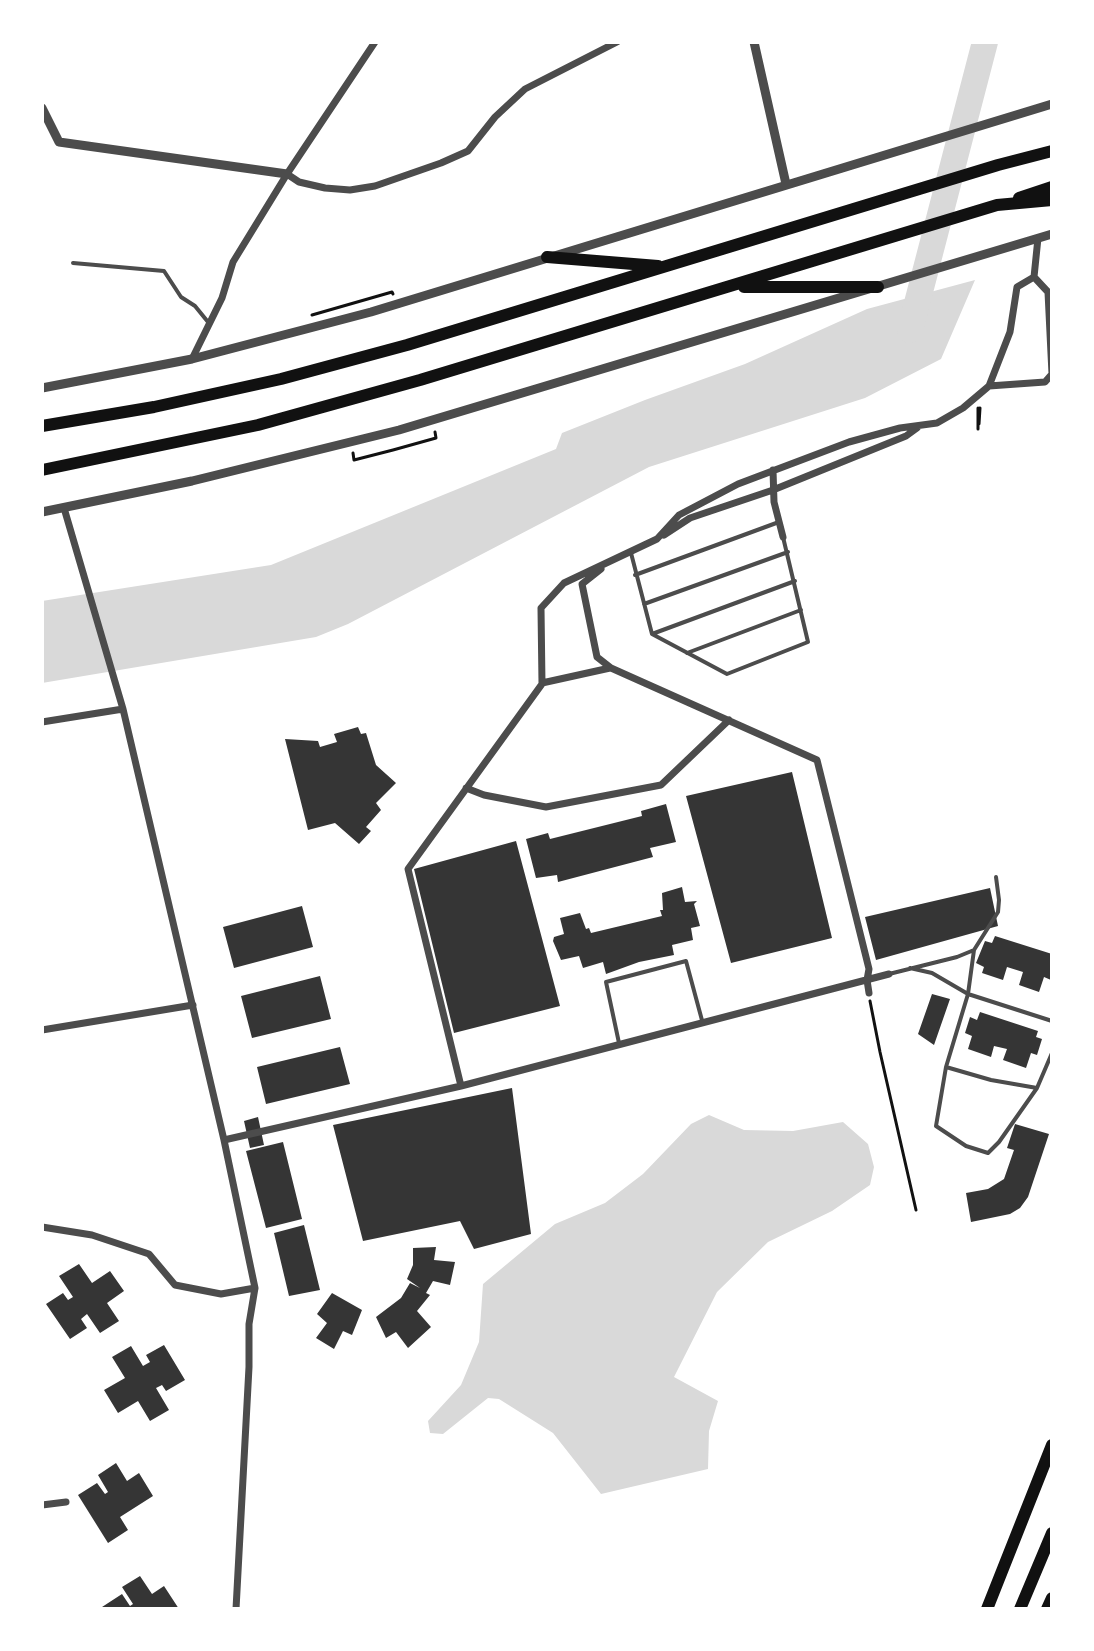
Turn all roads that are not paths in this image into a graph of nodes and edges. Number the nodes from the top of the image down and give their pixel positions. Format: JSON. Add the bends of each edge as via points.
{"nodes":[{"id":1,"x":375,"y":42,"type":"edge"},
{"id":2,"x":617,"y":42,"type":"edge"},
{"id":3,"x":754,"y":42,"type":"edge"},
{"id":4,"x":1052,"y":104,"type":"edge"},
{"id":5,"x":42,"y":108,"type":"edge"},
{"id":6,"x":1052,"y":141,"type":"edge"},
{"id":7,"x":1052,"y":151,"type":"edge"},
{"id":8,"x":1026,"y":157,"type":"junction"},
{"id":9,"x":287,"y":174,"type":"junction"},
{"id":10,"x":786,"y":184,"type":"junction"},
{"id":11,"x":1052,"y":187,"type":"edge"},
{"id":12,"x":1052,"y":200,"type":"edge"},
{"id":13,"x":991,"y":206,"type":"junction"},
{"id":14,"x":1052,"y":234,"type":"edge"},
{"id":15,"x":1038,"y":238,"type":"junction"},
{"id":16,"x":547,"y":257,"type":"junction"},
{"id":17,"x":73,"y":263,"type":"dead end"},
{"id":18,"x":666,"y":266,"type":"junction"},
{"id":19,"x":1034,"y":277,"type":"junction"},
{"id":20,"x":729,"y":287,"type":"junction"},
{"id":21,"x":878,"y":287,"type":"junction"},
{"id":22,"x":210,"y":324,"type":"junction"},
{"id":23,"x":192,"y":359,"type":"junction"},
{"id":24,"x":989,"y":386,"type":"junction"},
{"id":25,"x":42,"y":388,"type":"edge"},
{"id":26,"x":42,"y":426,"type":"edge"},
{"id":27,"x":919,"y":426,"type":"junction"},
{"id":28,"x":42,"y":470,"type":"edge"},
{"id":29,"x":773,"y":470,"type":"junction"},
{"id":30,"x":773,"y":490,"type":"junction"},
{"id":31,"x":64,"y":508,"type":"junction"},
{"id":32,"x":42,"y":512,"type":"edge"},
{"id":33,"x":779,"y":522,"type":"junction"},
{"id":34,"x":783,"y":537,"type":"joint"},
{"id":35,"x":657,"y":539,"type":"junction"},
{"id":36,"x":788,"y":552,"type":"junction"},
{"id":37,"x":631,"y":553,"type":"junction"},
{"id":38,"x":611,"y":562,"type":"junction"},
{"id":39,"x":635,"y":575,"type":"junction"},
{"id":40,"x":795,"y":581,"type":"junction"},
{"id":41,"x":644,"y":604,"type":"junction"},
{"id":42,"x":801,"y":610,"type":"junction"},
{"id":43,"x":652,"y":634,"type":"junction"},
{"id":44,"x":687,"y":653,"type":"junction"},
{"id":45,"x":611,"y":668,"type":"junction"},
{"id":46,"x":542,"y":683,"type":"junction"},
{"id":47,"x":123,"y":709,"type":"junction"},
{"id":48,"x":729,"y":720,"type":"junction"},
{"id":49,"x":42,"y":722,"type":"edge"},
{"id":50,"x":466,"y":788,"type":"junction"},
{"id":51,"x":996,"y":877,"type":"dead end"},
{"id":52,"x":974,"y":950,"type":"junction"},
{"id":53,"x":910,"y":968,"type":"junction"},
{"id":54,"x":889,"y":974,"type":"joint"},
{"id":55,"x":867,"y":980,"type":"junction"},
{"id":56,"x":869,"y":993,"type":"road end"},
{"id":57,"x":968,"y":994,"type":"junction"},
{"id":58,"x":193,"y":1005,"type":"junction"},
{"id":59,"x":1052,"y":1021,"type":"edge"},
{"id":60,"x":703,"y":1024,"type":"junction"},
{"id":61,"x":42,"y":1030,"type":"edge"},
{"id":62,"x":620,"y":1045,"type":"junction"},
{"id":63,"x":1052,"y":1053,"type":"edge"},
{"id":64,"x":946,"y":1067,"type":"junction"},
{"id":65,"x":461,"y":1086,"type":"junction"},
{"id":66,"x":1037,"y":1088,"type":"junction"},
{"id":67,"x":224,"y":1140,"type":"junction"},
{"id":68,"x":42,"y":1227,"type":"edge"},
{"id":69,"x":255,"y":1288,"type":"junction"},
{"id":70,"x":1052,"y":1445,"type":"edge"},
{"id":71,"x":66,"y":1502,"type":"dead end"},
{"id":72,"x":42,"y":1505,"type":"edge"},
{"id":73,"x":1052,"y":1533,"type":"edge"},
{"id":74,"x":1052,"y":1598,"type":"edge"},
{"id":75,"x":236,"y":1609,"type":"edge"},
{"id":76,"x":987,"y":1609,"type":"edge"},
{"id":77,"x":1020,"y":1609,"type":"edge"},
{"id":78,"x":1047,"y":1609,"type":"edge"}],
"edges":[{"from":1,"to":9,"type":"street"},
{"from":2,"to":9,"type":"street","via":[[525,89],[468,151],[441,163],[350,190],[299,182]]},
{"from":3,"to":10,"type":"street"},
{"from":4,"to":10,"type":"street"},
{"from":5,"to":9,"type":"street","via":[[59,142]]},
{"from":6,"to":8,"type":"highway"},
{"from":7,"to":8,"type":"highway"},
{"from":8,"to":18,"type":"highway"},
{"from":9,"to":22,"type":"street","via":[[233,262]]},
{"from":10,"to":16,"type":"street"},
{"from":11,"to":13,"type":"highway"},
{"from":12,"to":13,"type":"highway"},
{"from":13,"to":20,"type":"highway"},
{"from":14,"to":15,"type":"street"},
{"from":15,"to":19,"type":"street"},
{"from":15,"to":21,"type":"street"},
{"from":16,"to":18,"type":"highway"},
{"from":16,"to":23,"type":"street","via":[[371,312]]},
{"from":17,"to":22,"type":"lane","via":[[164,271],[181,297]]},
{"from":18,"to":26,"type":"highway","via":[[281,379]]},
{"from":19,"to":24,"type":"street","via":[[1017,287],[1010,332]]},
{"from":19,"to":24,"type":"street","via":[[1048,292],[1052,374],[1045,382]]},
{"from":20,"to":21,"type":"highway"},
{"from":20,"to":28,"type":"highway","via":[[258,425]]},
{"from":21,"to":31,"type":"street","via":[[433,420]]},
{"from":22,"to":23,"type":"street"},
{"from":23,"to":25,"type":"street"},
{"from":24,"to":27,"type":"street","via":[[937,423]]},
{"from":27,"to":29,"type":"street","via":[[849,442]]},
{"from":27,"to":30,"type":"street"},
{"from":29,"to":30,"type":"street"},
{"from":29,"to":35,"type":"street","via":[[679,515]]},
{"from":30,"to":33,"type":"street"},
{"from":30,"to":35,"type":"street","via":[[690,518]]},
{"from":31,"to":32,"type":"street"},
{"from":31,"to":47,"type":"street"},
{"from":33,"to":34,"type":"street"},
{"from":33,"to":39,"type":"lane"},
{"from":34,"to":36,"type":"lane"},
{"from":35,"to":37,"type":"street"},
{"from":36,"to":40,"type":"lane"},
{"from":36,"to":41,"type":"lane"},
{"from":37,"to":38,"type":"street"},
{"from":37,"to":39,"type":"lane"},
{"from":38,"to":45,"type":"street","via":[[582,584],[597,657]]},
{"from":38,"to":46,"type":"street","via":[[564,583],[541,608]]},
{"from":39,"to":41,"type":"lane"},
{"from":40,"to":42,"type":"lane"},
{"from":40,"to":43,"type":"lane"},
{"from":41,"to":43,"type":"lane"},
{"from":42,"to":44,"type":"lane"},
{"from":42,"to":44,"type":"lane","via":[[808,642],[727,674]]},
{"from":43,"to":44,"type":"lane"},
{"from":45,"to":46,"type":"street"},
{"from":45,"to":48,"type":"street"},
{"from":46,"to":50,"type":"street"},
{"from":47,"to":49,"type":"street"},
{"from":47,"to":58,"type":"street"},
{"from":48,"to":50,"type":"street","via":[[661,785],[546,807]]},
{"from":48,"to":55,"type":"street","via":[[817,760],[869,969]]},
{"from":50,"to":65,"type":"street","via":[[408,869]]},
{"from":51,"to":52,"type":"lane","via":[[998,912]]},
{"from":52,"to":53,"type":"lane"},
{"from":52,"to":57,"type":"lane"},
{"from":53,"to":54,"type":"lane"},
{"from":53,"to":57,"type":"lane","via":[[932,973]]},
{"from":54,"to":55,"type":"street"},
{"from":55,"to":56,"type":"street"},
{"from":55,"to":60,"type":"street"},
{"from":57,"to":59,"type":"lane"},
{"from":57,"to":64,"type":"lane"},
{"from":58,"to":61,"type":"street"},
{"from":58,"to":67,"type":"street"},
{"from":60,"to":62,"type":"street"},
{"from":60,"to":62,"type":"lane","via":[[686,961],[606,982]]},
{"from":62,"to":65,"type":"street"},
{"from":63,"to":66,"type":"lane"},
{"from":64,"to":66,"type":"lane"},
{"from":64,"to":66,"type":"lane","via":[[936,1126],[988,1153]]},
{"from":65,"to":67,"type":"street"},
{"from":67,"to":69,"type":"street"},
{"from":68,"to":69,"type":"street","via":[[92,1235],[149,1254],[175,1285],[221,1294]]},
{"from":69,"to":75,"type":"street"},
{"from":70,"to":76,"type":"highway"},
{"from":71,"to":72,"type":"street"},
{"from":73,"to":77,"type":"highway"},
{"from":74,"to":78,"type":"highway"}]}
